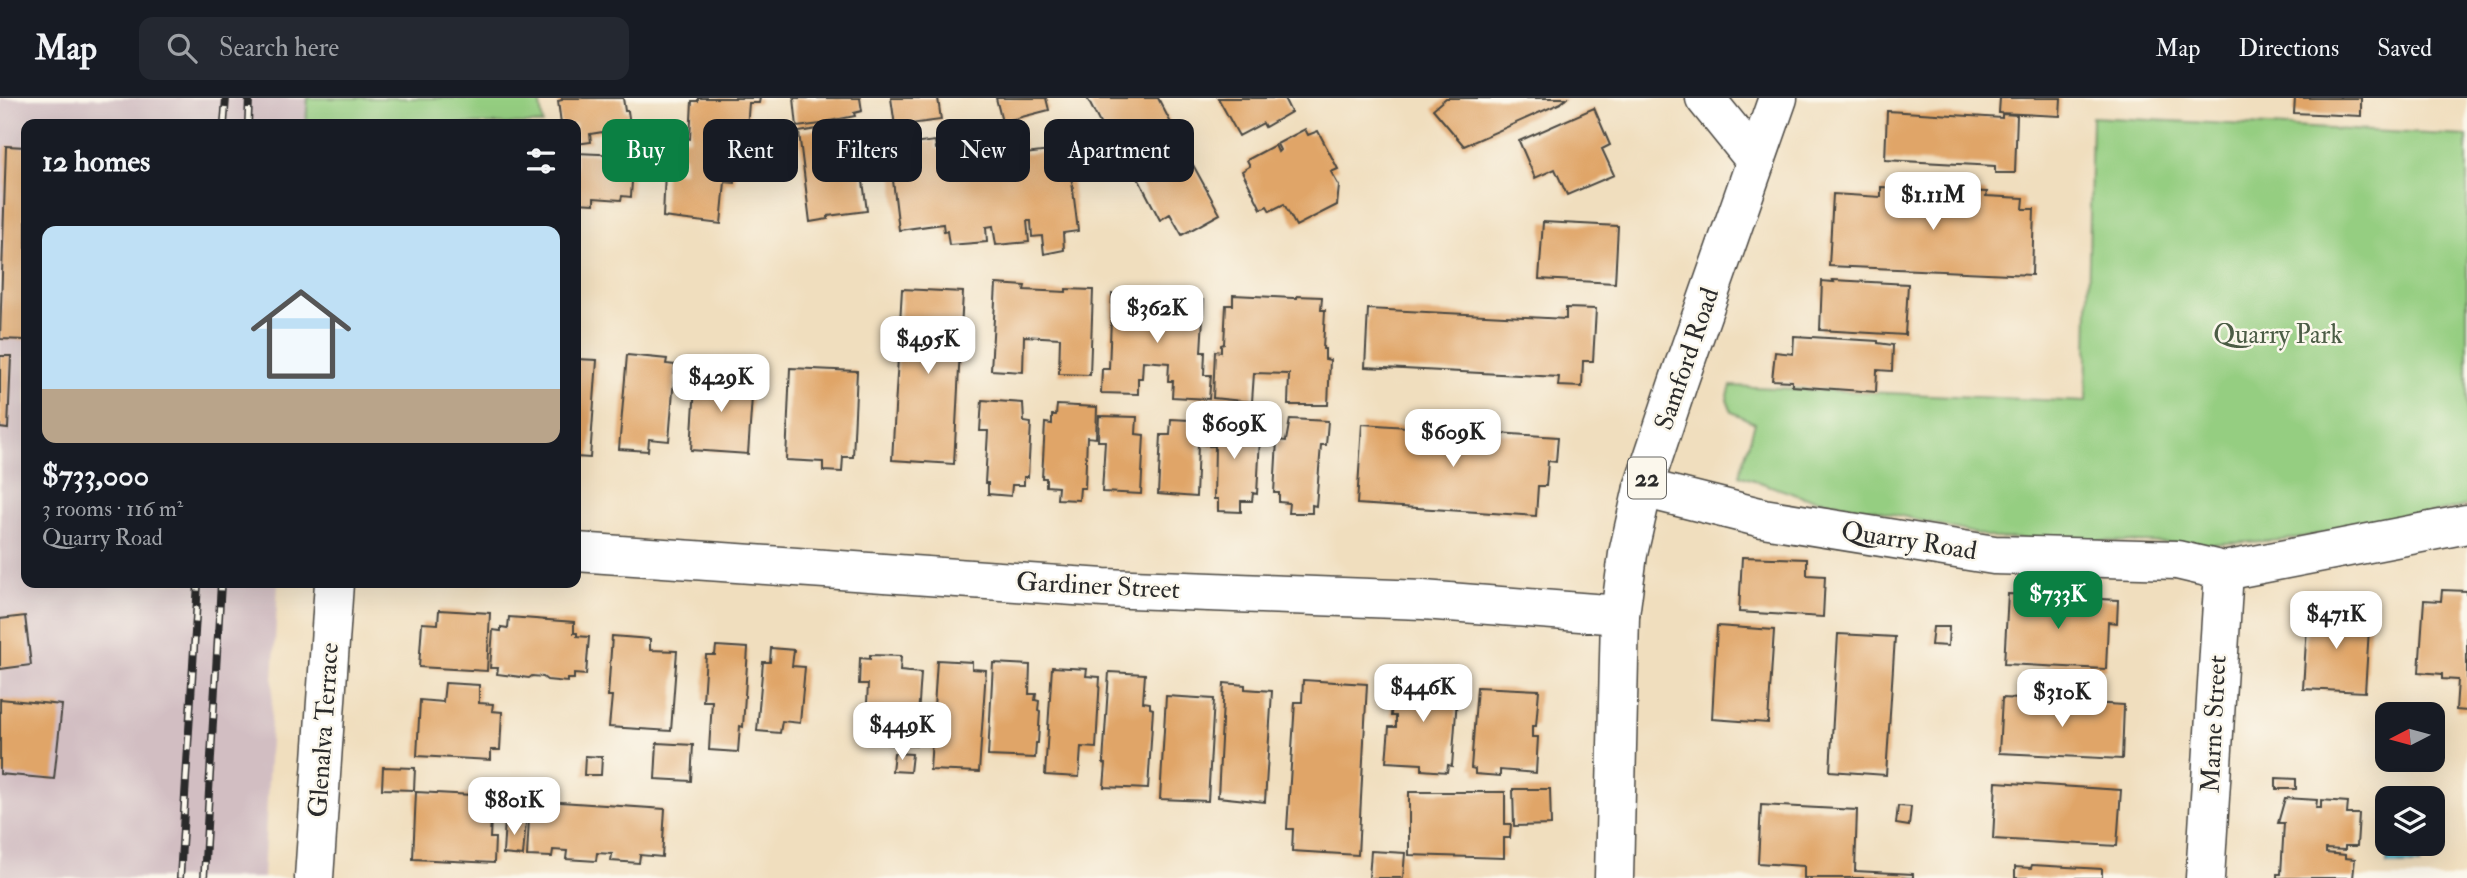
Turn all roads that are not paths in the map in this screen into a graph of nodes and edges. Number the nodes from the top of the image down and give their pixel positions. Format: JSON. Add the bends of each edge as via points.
{"nodes":[{"id":1,"x":1705,"y":98,"type":"edge"},
{"id":2,"x":1778,"y":98,"type":"edge"},
{"id":3,"x":1756,"y":161,"type":"junction"},
{"id":4,"x":1643,"y":488,"type":"junction"},
{"id":5,"x":2467,"y":524,"type":"edge"},
{"id":6,"x":581,"y":552,"type":"edge"},
{"id":7,"x":2224,"y":571,"type":"junction"},
{"id":8,"x":334,"y":588,"type":"edge"},
{"id":9,"x":1620,"y":615,"type":"junction"},
{"id":10,"x":314,"y":878,"type":"edge"},
{"id":11,"x":1614,"y":878,"type":"edge"},
{"id":12,"x":2205,"y":878,"type":"edge"}],
"edges":[{"from":1,"to":3,"type":"street"},
{"from":2,"to":3,"type":"street","name":"Samford Road","number":"22"},
{"from":3,"to":4,"type":"street","name":"Samford Road","number":"22"},
{"from":4,"to":7,"type":"street","name":"Quarry Road","via":[[1763,518],[1994,555],[2177,560]]},
{"from":4,"to":9,"type":"street","name":"Samford Road","number":"22"},
{"from":5,"to":7,"type":"street","name":"Quarry Road"},
{"from":6,"to":9,"type":"street","name":"Gardiner Street","via":[[1104,588],[1423,600]]},
{"from":7,"to":12,"type":"street","name":"Marne Street"},
{"from":8,"to":10,"type":"street","name":"Glenalva Terrace"},
{"from":9,"to":11,"type":"street","name":"Samford Road","number":"22"}]}
